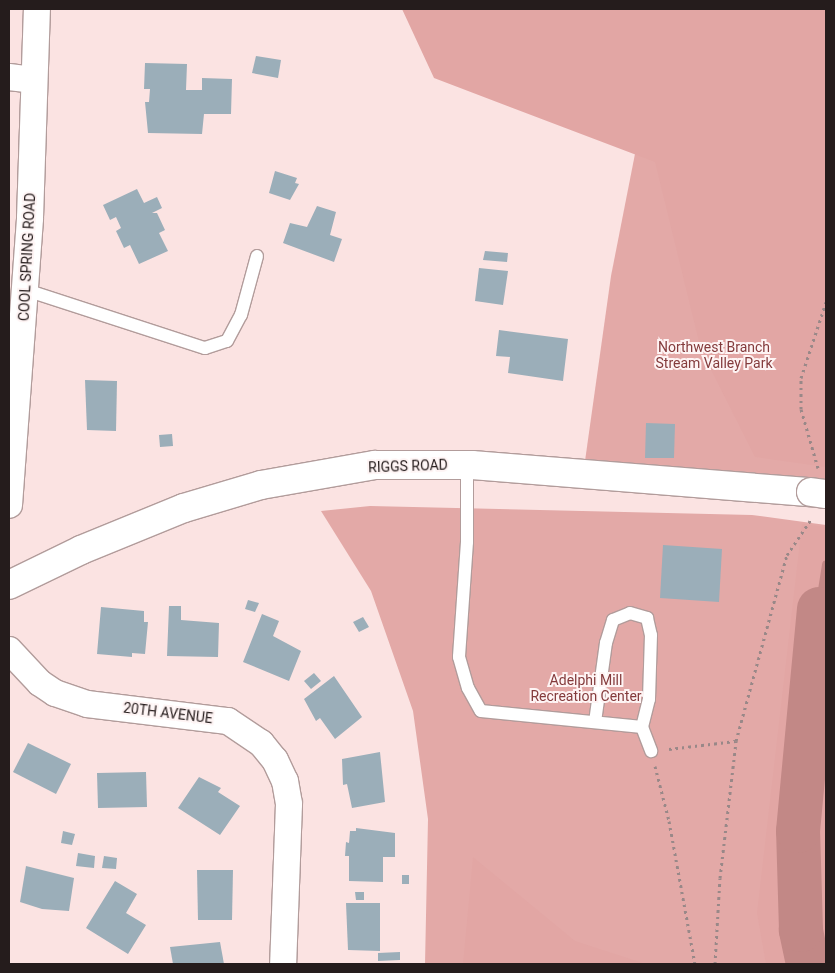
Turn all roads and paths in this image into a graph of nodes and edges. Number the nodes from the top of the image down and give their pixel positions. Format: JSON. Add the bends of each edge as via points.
{"nodes":[{"id":1,"x":37,"y":9,"type":"edge"},
{"id":2,"x":21,"y":79,"type":"edge"},
{"id":3,"x":257,"y":256,"type":"dead end"},
{"id":4,"x":26,"y":290,"type":"junction"},
{"id":5,"x":826,"y":302,"type":"edge"},
{"id":6,"x":466,"y":464,"type":"junction"},
{"id":7,"x":817,"y":494,"type":"edge"},
{"id":8,"x":9,"y":505,"type":"edge"},
{"id":9,"x":9,"y":584,"type":"edge"},
{"id":10,"x":9,"y":650,"type":"edge"},
{"id":11,"x":595,"y":722,"type":"junction"},
{"id":12,"x":642,"y":727,"type":"junction"},
{"id":13,"x":736,"y":741,"type":"junction"},
{"id":14,"x":651,"y":750,"type":"junction"},
{"id":15,"x":283,"y":964,"type":"edge"},
{"id":16,"x":695,"y":964,"type":"edge"},
{"id":17,"x":715,"y":964,"type":"edge"}],
"edges":[{"from":1,"to":2,"type":"street","name":"COOL SPRING ROAD"},
{"from":2,"to":4,"type":"street","name":"COOL SPRING ROAD"},
{"from":3,"to":4,"type":"lane","via":[[241,315],[226,341],[204,348]]},
{"from":4,"to":8,"type":"street","name":"COOL SPRING ROAD"},
{"from":5,"to":7,"type":"path","via":[[801,378],[801,409]]},
{"from":6,"to":7,"type":"main road","name":"RIGGS ROAD"},
{"from":6,"to":9,"type":"main road","name":"RIGGS ROAD","via":[[375,465],[261,485],[184,508],[81,550]]},
{"from":6,"to":11,"type":"lane","via":[[467,542],[459,657],[468,688],[481,711]]},
{"from":7,"to":13,"type":"path","via":[[787,555]]},
{"from":10,"to":15,"type":"street","name":"20TH AVENUE","via":[[40,683],[55,693],[87,704],[228,721],[261,744],[275,760],[285,781],[289,804]]},
{"from":11,"to":12,"type":"lane"},
{"from":11,"to":12,"type":"lane","via":[[610,628],[613,620],[630,613],[647,618],[651,634],[649,699]]},
{"from":12,"to":14,"type":"lane"},
{"from":13,"to":14,"type":"path"},
{"from":13,"to":17,"type":"path","via":[[720,878]]},
{"from":14,"to":16,"type":"path","via":[[669,821]]}]}
